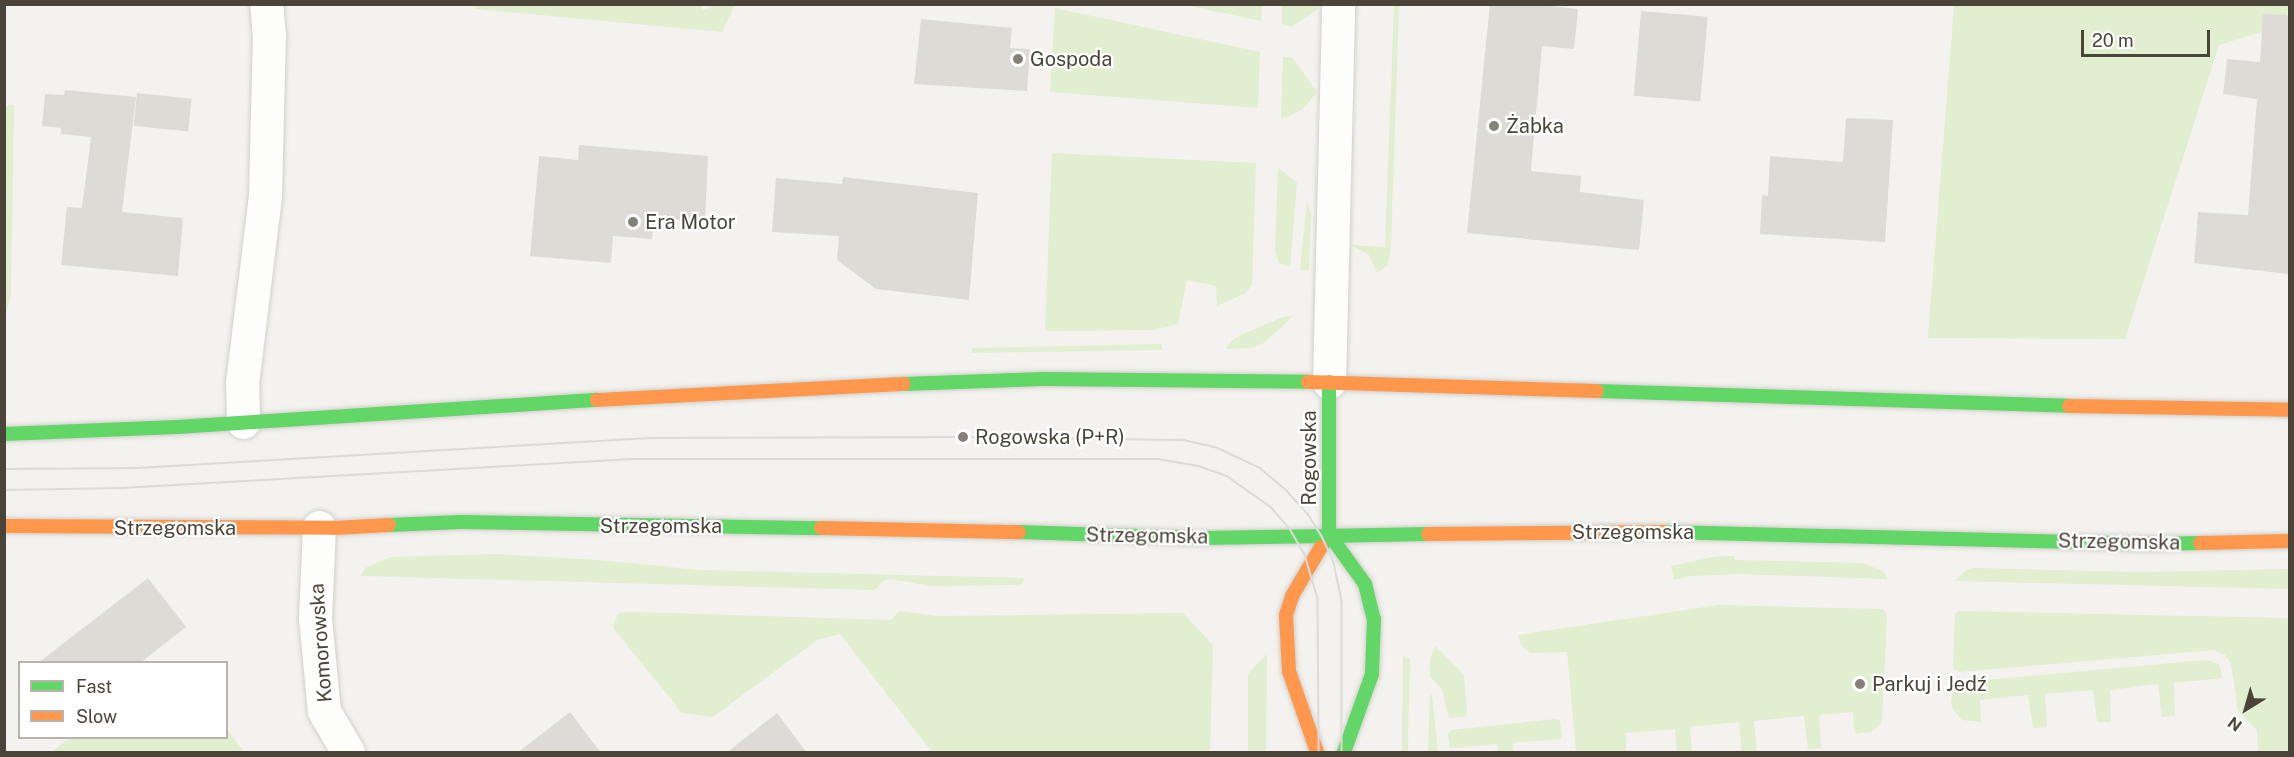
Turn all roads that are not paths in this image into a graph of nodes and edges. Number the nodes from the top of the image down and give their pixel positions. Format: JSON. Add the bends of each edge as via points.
{"nodes":[{"id":1,"x":266,"y":4,"type":"edge"},
{"id":2,"x":1338,"y":4,"type":"edge"},
{"id":3,"x":1329,"y":382,"type":"junction"},
{"id":4,"x":2289,"y":410,"type":"edge"},
{"id":5,"x":243,"y":422,"type":"junction"},
{"id":6,"x":4,"y":434,"type":"edge"},
{"id":7,"x":4,"y":526,"type":"edge"},
{"id":8,"x":319,"y":527,"type":"junction"},
{"id":9,"x":1329,"y":534,"type":"junction"},
{"id":10,"x":2289,"y":541,"type":"edge"},
{"id":11,"x":348,"y":753,"type":"edge"},
{"id":12,"x":1317,"y":753,"type":"edge"},
{"id":13,"x":1344,"y":753,"type":"edge"}],
"edges":[{"from":1,"to":5,"type":"street","via":[[269,36],[265,196],[242,383]]},
{"from":2,"to":3,"type":"street"},
{"from":3,"to":4,"type":"main road"},
{"from":3,"to":5,"type":"main road","via":[[1043,379],[753,390]]},
{"from":3,"to":9,"type":"main road","name":"Rogowska"},
{"from":5,"to":6,"type":"main road"},
{"from":7,"to":8,"type":"main road","name":"Strzegomska"},
{"from":8,"to":9,"type":"main road","name":"Strzegomska","via":[[461,522],[1204,538]]},
{"from":8,"to":11,"type":"street","name":"Komorowska","via":[[315,618],[324,711]]},
{"from":9,"to":10,"type":"main road","name":"Strzegomska","via":[[1605,530],[2145,544]]},
{"from":9,"to":12,"type":"main road","via":[[1292,596],[1286,615],[1289,671]]},
{"from":9,"to":13,"type":"main road","via":[[1365,584],[1374,619],[1372,674]]}]}
